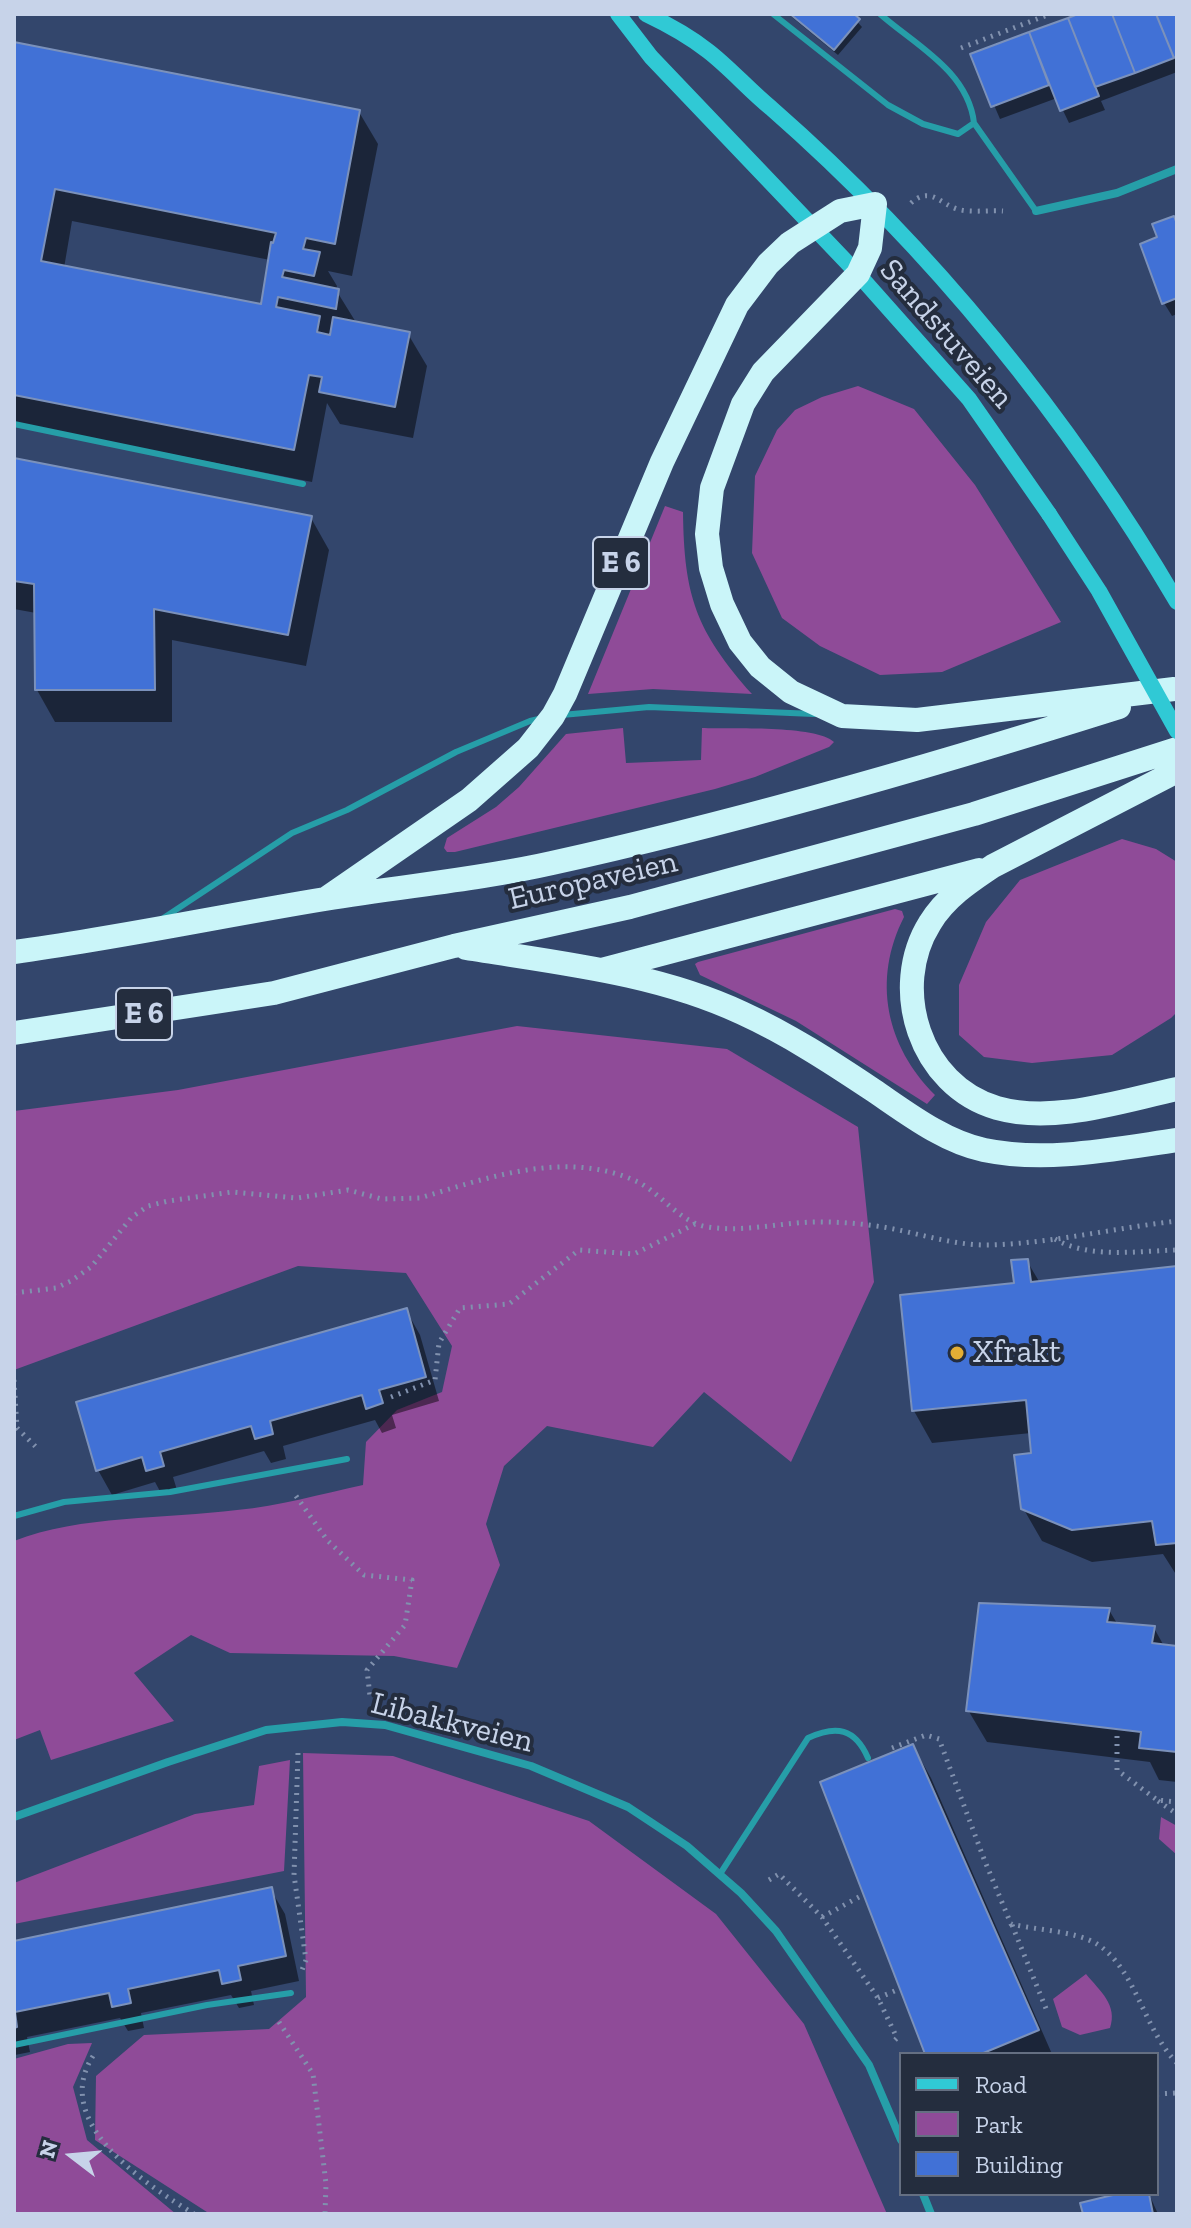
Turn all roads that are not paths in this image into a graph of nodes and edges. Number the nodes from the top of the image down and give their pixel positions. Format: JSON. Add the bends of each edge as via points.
{"nodes":[{"id":1,"x":618,"y":14,"type":"edge"},
{"id":2,"x":646,"y":14,"type":"edge"},
{"id":3,"x":773,"y":14,"type":"edge"},
{"id":4,"x":880,"y":14,"type":"edge"},
{"id":5,"x":974,"y":123,"type":"junction"},
{"id":6,"x":1177,"y":169,"type":"edge"},
{"id":7,"x":875,"y":204,"type":"junction"},
{"id":8,"x":1036,"y":211,"type":"joint"},
{"id":9,"x":813,"y":226,"type":"junction"},
{"id":10,"x":858,"y":274,"type":"junction"},
{"id":11,"x":14,"y":424,"type":"edge"},
{"id":12,"x":303,"y":484,"type":"dead end"},
{"id":13,"x":1177,"y":602,"type":"edge"},
{"id":14,"x":1176,"y":689,"type":"edge"},
{"id":15,"x":553,"y":716,"type":"junction"},
{"id":16,"x":842,"y":716,"type":"junction"},
{"id":17,"x":1177,"y":731,"type":"edge"},
{"id":18,"x":1177,"y":749,"type":"edge"},
{"id":19,"x":1177,"y":771,"type":"edge"},
{"id":20,"x":993,"y":866,"type":"junction"},
{"id":21,"x":327,"y":898,"type":"junction"},
{"id":22,"x":144,"y":931,"type":"junction"},
{"id":23,"x":454,"y":946,"type":"junction"},
{"id":24,"x":14,"y":952,"type":"edge"},
{"id":25,"x":597,"y":970,"type":"junction"},
{"id":26,"x":14,"y":1033,"type":"edge"},
{"id":27,"x":1177,"y":1089,"type":"edge"},
{"id":28,"x":1177,"y":1140,"type":"edge"},
{"id":29,"x":347,"y":1459,"type":"dead end"},
{"id":30,"x":14,"y":1516,"type":"edge"},
{"id":31,"x":868,"y":1758,"type":"dead end"},
{"id":32,"x":14,"y":1817,"type":"edge"},
{"id":33,"x":720,"y":1874,"type":"junction"},
{"id":34,"x":291,"y":1993,"type":"road end"},
{"id":35,"x":14,"y":2045,"type":"edge"},
{"id":36,"x":899,"y":2135,"type":"edge"}],
"edges":[{"from":1,"to":9,"type":"main road","name":"Sandstuveien","via":[[651,57]]},
{"from":2,"to":7,"type":"main road","name":"Sandstuveien","via":[[708,51]]},
{"from":3,"to":5,"type":"lane","via":[[888,105],[923,124],[958,134]]},
{"from":4,"to":5,"type":"lane","via":[[959,84],[972,105]]},
{"from":5,"to":8,"type":"lane"},
{"from":6,"to":8,"type":"street","via":[[1117,193]]},
{"from":7,"to":9,"type":"highway","number":"E 6","via":[[840,211]]},
{"from":7,"to":10,"type":"highway","number":"E 6","via":[[870,248]]},
{"from":7,"to":13,"type":"main road","name":"Sandstuveien","via":[[1013,364],[1109,493]]},
{"from":9,"to":10,"type":"main road","name":"Sandstuveien"},
{"from":9,"to":15,"type":"highway","number":"E 6","via":[[768,264],[737,305],[662,462]]},
{"from":10,"to":16,"type":"highway","number":"E 6","via":[[763,372],[743,404],[712,488],[707,534],[722,604],[740,642],[791,692]]},
{"from":10,"to":17,"type":"main road","name":"Sandstuveien","bridge":true,"via":[[969,399],[1099,591]]},
{"from":11,"to":12,"type":"lane"},
{"from":14,"to":16,"type":"highway","number":"E 6","via":[[917,720]]},
{"from":14,"to":21,"type":"highway","name":"Europaveien","number":"E 6","via":[[961,757],[642,843],[478,879]]},
{"from":15,"to":16,"type":"lane","number":"E 6","via":[[649,707]]},
{"from":15,"to":21,"type":"highway","number":"E 6","via":[[528,748],[469,800]]},
{"from":15,"to":22,"type":"lane","number":"E 6","via":[[467,747],[292,833]]},
{"from":18,"to":23,"type":"highway","name":"Europaveien","number":"E 6","via":[[974,814],[630,907]]},
{"from":19,"to":20,"type":"highway","number":"E 6"},
{"from":20,"to":25,"type":"highway","number":"E 6"},
{"from":20,"to":27,"type":"highway","number":"E 6","via":[[945,903],[917,949],[912,1006],[932,1058],[974,1098],[1019,1112],[1088,1108]]},
{"from":21,"to":22,"type":"highway","name":"Europaveien","number":"E 6"},
{"from":22,"to":24,"type":"highway","name":"Europaveien","number":"E 6"},
{"from":23,"to":25,"type":"highway","number":"E 6"},
{"from":23,"to":26,"type":"highway","name":"Europaveien","number":"E 6","via":[[274,993]]},
{"from":25,"to":28,"type":"highway","number":"E 6","via":[[742,1013],[921,1122],[981,1149],[1045,1155]]},
{"from":29,"to":30,"type":"lane","via":[[170,1492],[64,1502]]},
{"from":31,"to":33,"type":"lane","via":[[861,1741],[846,1733],[822,1731],[808,1738]]},
{"from":32,"to":33,"type":"street","name":"Libakkveien","via":[[266,1730],[342,1722],[385,1725],[531,1766],[628,1807]]},
{"from":33,"to":36,"type":"street","name":"Libakkveien","via":[[776,1931],[869,2065]]},
{"from":34,"to":35,"type":"lane"}]}
